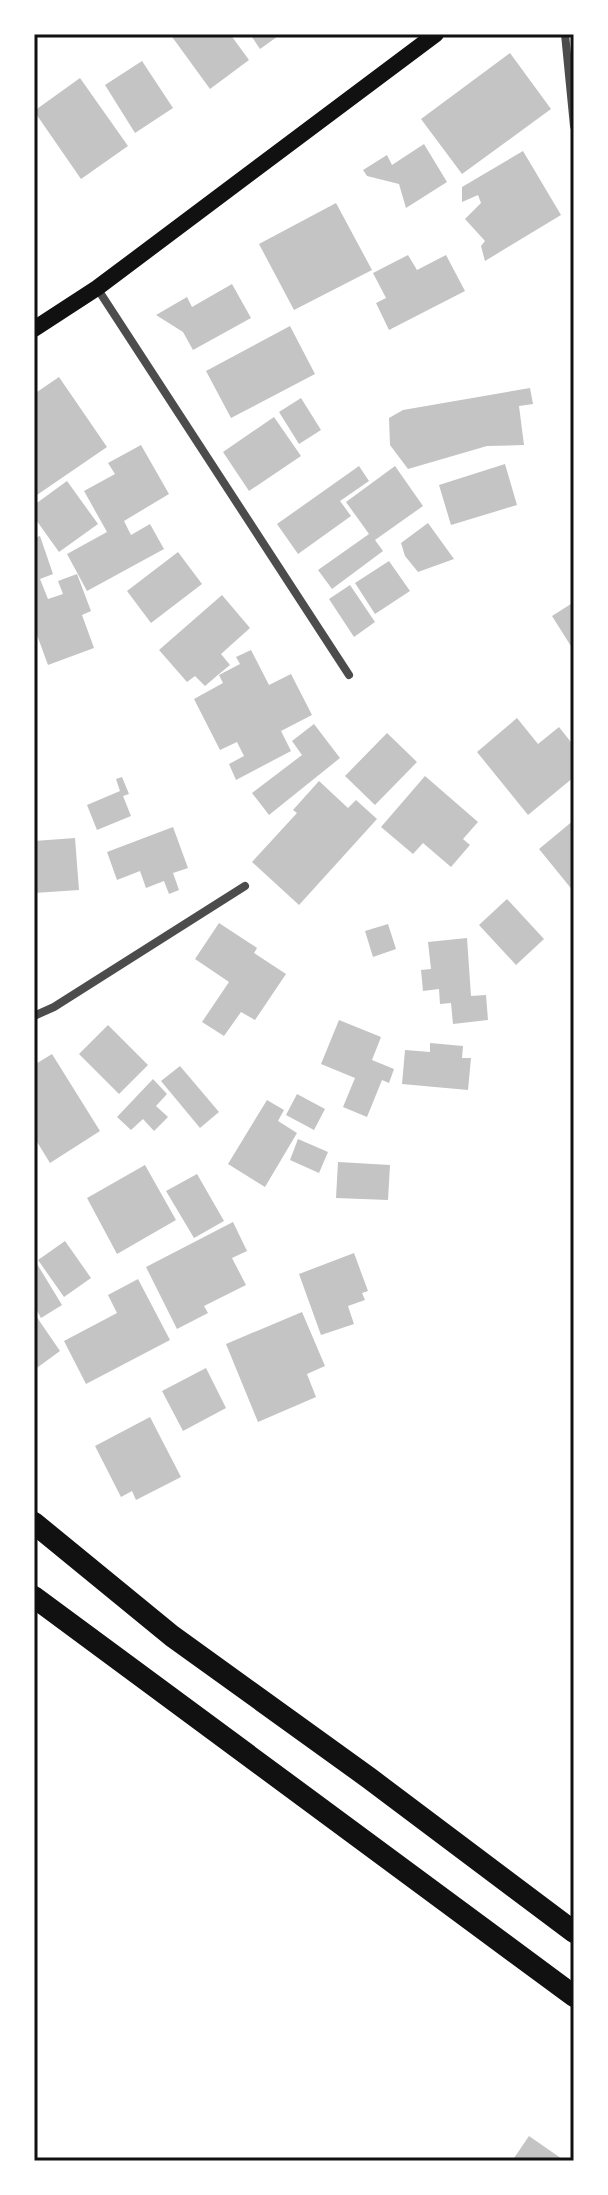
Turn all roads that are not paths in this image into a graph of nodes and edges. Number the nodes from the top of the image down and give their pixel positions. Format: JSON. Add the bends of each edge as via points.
{"nodes":[{"id":1,"x":436,"y":34,"type":"edge"},
{"id":2,"x":565,"y":34,"type":"edge"},
{"id":3,"x":574,"y":126,"type":"edge"},
{"id":4,"x":97,"y":288,"type":"junction"},
{"id":5,"x":34,"y":329,"type":"edge"},
{"id":6,"x":349,"y":675,"type":"dead end"},
{"id":7,"x":245,"y":886,"type":"dead end"},
{"id":8,"x":34,"y":1016,"type":"edge"},
{"id":9,"x":34,"y":1523,"type":"edge"},
{"id":10,"x":34,"y":1597,"type":"edge"},
{"id":11,"x":574,"y":1932,"type":"edge"},
{"id":12,"x":574,"y":1996,"type":"edge"}],
"edges":[{"from":1,"to":4,"type":"main road"},
{"from":2,"to":3,"type":"street"},
{"from":4,"to":5,"type":"main road"},
{"from":4,"to":6,"type":"street"},
{"from":7,"to":8,"type":"street"},
{"from":9,"to":11,"type":"highway","via":[[172,1636]]},
{"from":10,"to":12,"type":"highway"}]}
